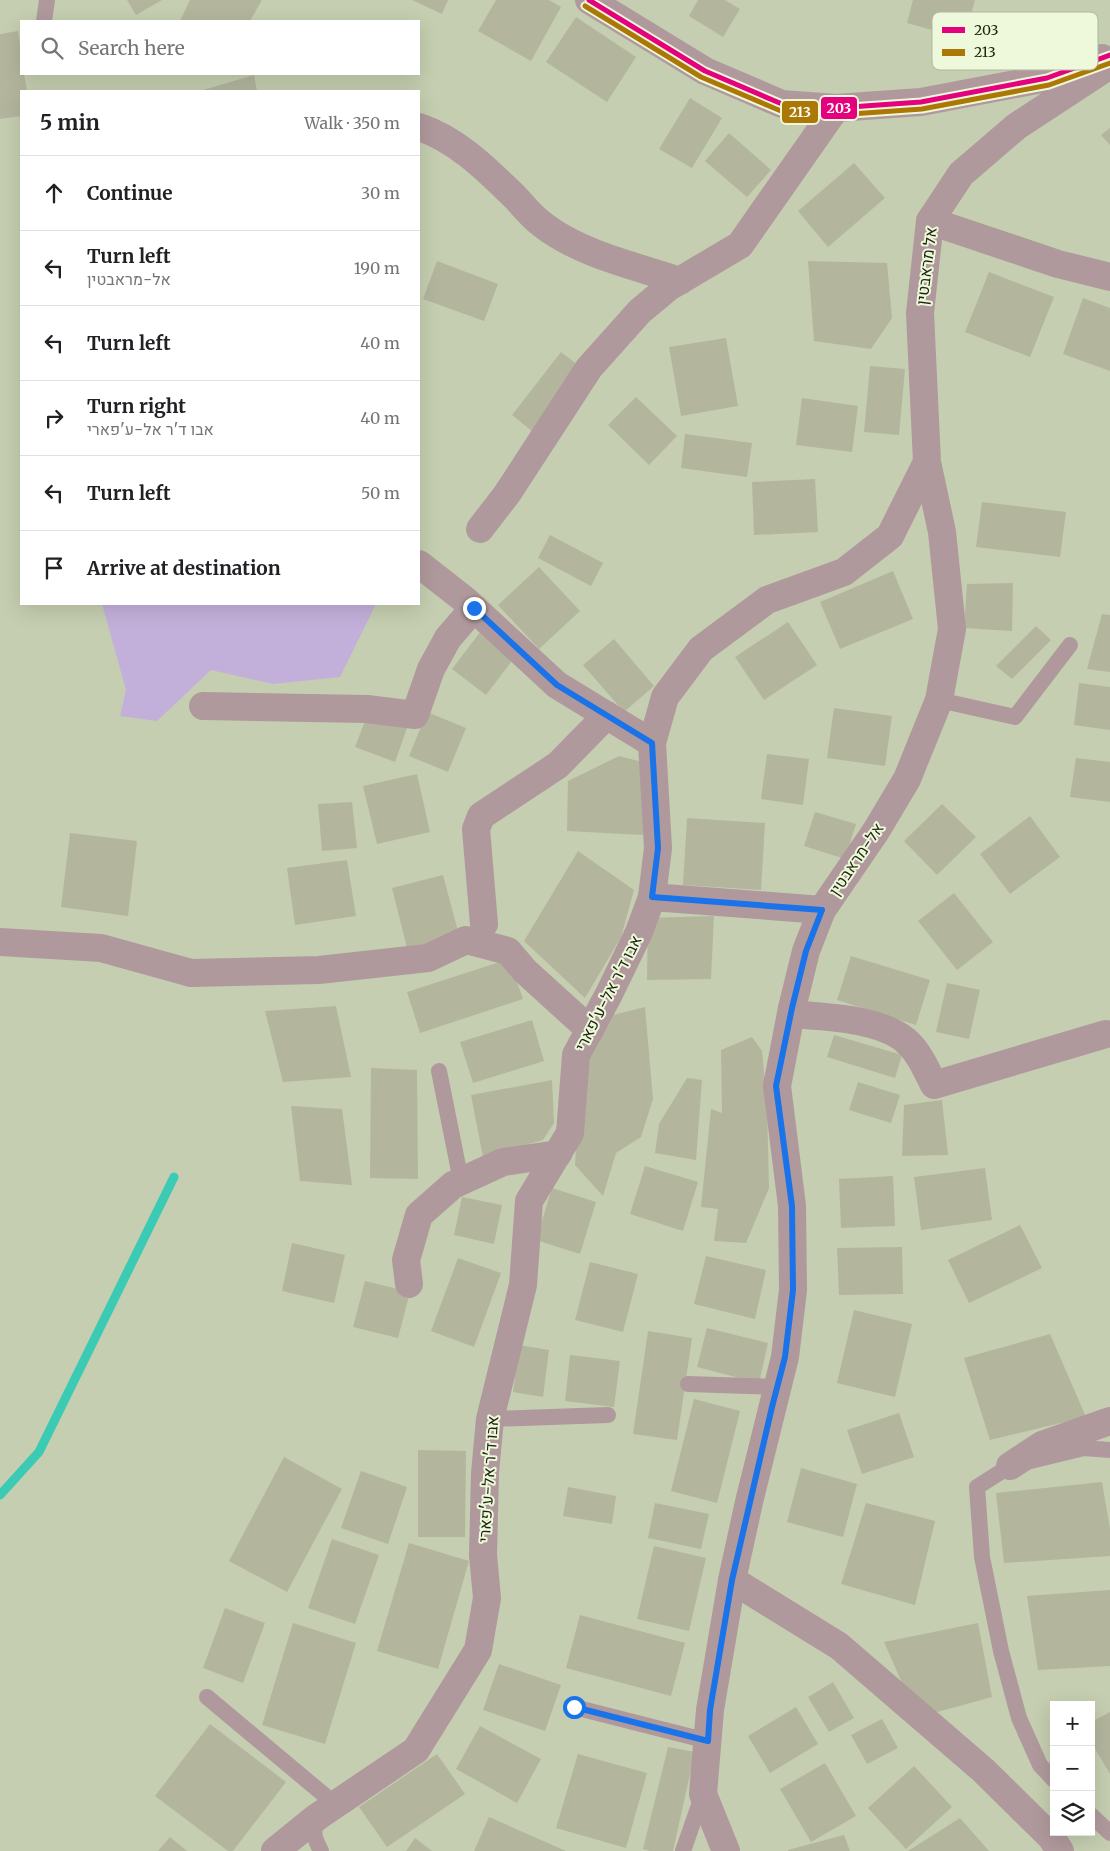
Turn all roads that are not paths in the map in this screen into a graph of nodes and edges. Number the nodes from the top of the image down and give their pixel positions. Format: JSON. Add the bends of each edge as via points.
{"nodes":[{"id":1,"x":47,"y":0,"type":"edge"},
{"id":2,"x":589,"y":0,"type":"edge"},
{"id":3,"x":44,"y":20,"type":"edge"},
{"id":4,"x":1110,"y":55,"type":"edge"},
{"id":5,"x":1098,"y":59,"type":"edge"},
{"id":6,"x":1110,"y":65,"type":"edge"},
{"id":7,"x":1069,"y":70,"type":"edge"},
{"id":8,"x":836,"y":108,"type":"junction"},
{"id":9,"x":420,"y":127,"type":"edge"},
{"id":10,"x":930,"y":221,"type":"junction"},
{"id":11,"x":1110,"y":277,"type":"edge"},
{"id":12,"x":680,"y":281,"type":"junction"},
{"id":13,"x":927,"y":462,"type":"junction"},
{"id":14,"x":480,"y":529,"type":"dead end"},
{"id":15,"x":420,"y":565,"type":"edge"},
{"id":16,"x":474,"y":608,"type":"junction"},
{"id":17,"x":1070,"y":645,"type":"dead end"},
{"id":18,"x":939,"y":700,"type":"junction"},
{"id":19,"x":203,"y":706,"type":"dead end"},
{"id":20,"x":607,"y":715,"type":"junction"},
{"id":21,"x":652,"y":743,"type":"junction"},
{"id":22,"x":652,"y":897,"type":"junction"},
{"id":23,"x":822,"y":910,"type":"junction"},
{"id":24,"x":484,"y":924,"type":"dead end"},
{"id":25,"x":0,"y":942,"type":"edge"},
{"id":26,"x":791,"y":1014,"type":"junction"},
{"id":27,"x":590,"y":1030,"type":"junction"},
{"id":28,"x":1106,"y":1034,"type":"dead end"},
{"id":29,"x":438,"y":1071,"type":"dead end"},
{"id":30,"x":558,"y":1154,"type":"junction"},
{"id":31,"x":461,"y":1181,"type":"junction"},
{"id":32,"x":409,"y":1284,"type":"dead end"},
{"id":33,"x":688,"y":1384,"type":"dead end"},
{"id":34,"x":777,"y":1387,"type":"junction"},
{"id":35,"x":608,"y":1415,"type":"dead end"},
{"id":36,"x":490,"y":1419,"type":"junction"},
{"id":37,"x":1110,"y":1421,"type":"edge"},
{"id":38,"x":1110,"y":1450,"type":"edge"},
{"id":39,"x":1010,"y":1466,"type":"junction"},
{"id":40,"x":732,"y":1580,"type":"junction"},
{"id":41,"x":207,"y":1697,"type":"dead end"},
{"id":42,"x":574,"y":1707,"type":"dead end"},
{"id":43,"x":708,"y":1741,"type":"junction"},
{"id":44,"x":1050,"y":1776,"type":"edge"},
{"id":45,"x":703,"y":1794,"type":"junction"},
{"id":46,"x":326,"y":1811,"type":"junction"},
{"id":47,"x":1095,"y":1819,"type":"edge"},
{"id":48,"x":1110,"y":1833,"type":"edge"},
{"id":49,"x":275,"y":1851,"type":"edge"},
{"id":50,"x":321,"y":1851,"type":"edge"},
{"id":51,"x":683,"y":1851,"type":"edge"},
{"id":52,"x":726,"y":1851,"type":"edge"},
{"id":53,"x":1060,"y":1851,"type":"edge"}],
"edges":[{"from":1,"to":3,"type":"lane"},
{"from":2,"to":8,"type":"street","via":[[704,71],[782,104]]},
{"from":4,"to":5,"type":"street"},
{"from":6,"to":10,"type":"street","name":"אל מראבטין","via":[[1017,126],[961,174]]},
{"from":7,"to":8,"type":"street","via":[[1047,78],[921,102]]},
{"from":8,"to":12,"type":"street","via":[[740,245]]},
{"from":9,"to":12,"type":"street","via":[[436,133],[474,158],[542,225],[567,240]]},
{"from":10,"to":11,"type":"street","via":[[1058,264]]},
{"from":10,"to":13,"type":"street","name":"אל מראבטין","via":[[920,313]]},
{"from":12,"to":14,"type":"street","via":[[669,286],[640,311],[589,368]]},
{"from":13,"to":18,"type":"street","name":"אל-מראבטין","via":[[942,532],[952,629]]},
{"from":13,"to":21,"type":"street","name":"אבו ד'ר אל-ע'פארי","via":[[890,536],[844,572],[767,600],[701,649],[665,697]]},
{"from":15,"to":16,"type":"street"},
{"from":16,"to":19,"type":"street","via":[[448,638],[431,668],[415,715],[367,709]]},
{"from":16,"to":20,"type":"street","via":[[557,685]]},
{"from":17,"to":18,"type":"lane","via":[[1015,717]]},
{"from":18,"to":23,"type":"street","name":"אל-מראבטין","via":[[907,779]]},
{"from":20,"to":21,"type":"street"},
{"from":20,"to":24,"type":"street","via":[[558,765],[482,816],[476,829]]},
{"from":21,"to":22,"type":"street","name":"אבו ד'ר אל-ע'פארי","via":[[658,848]]},
{"from":22,"to":23,"type":"street"},
{"from":22,"to":27,"type":"street","name":"אבו ד'ר אל-ע'פארי","via":[[610,994]]},
{"from":23,"to":26,"type":"street","name":"אל-מראבטין","via":[[806,951]]},
{"from":25,"to":27,"type":"street","via":[[101,948],[191,973],[320,970],[428,958],[466,940],[508,951],[525,972]]},
{"from":26,"to":28,"type":"street","via":[[846,1018],[879,1026],[904,1039],[918,1054],[934,1084]]},
{"from":26,"to":34,"type":"street","name":"אל-מראבטין","via":[[776,1086],[792,1206],[793,1290],[785,1357]]},
{"from":27,"to":30,"type":"street","name":"אבו ד'ר אל-ע'פארי","via":[[576,1054],[570,1133]]},
{"from":29,"to":31,"type":"lane"},
{"from":30,"to":31,"type":"street","via":[[503,1162]]},
{"from":30,"to":36,"type":"street","name":"אבו ד'ר אל-ע'פארי","via":[[529,1201],[523,1285]]},
{"from":31,"to":32,"type":"street","via":[[419,1215],[406,1260]]},
{"from":33,"to":34,"type":"lane"},
{"from":34,"to":40,"type":"street","name":"אל-מראבטין"},
{"from":35,"to":36,"type":"lane"},
{"from":36,"to":46,"type":"street","name":"אבו ד'ר אל-ע'פארי","via":[[483,1555],[486,1598],[478,1650],[416,1750]]},
{"from":37,"to":39,"type":"street","via":[[1042,1446]]},
{"from":38,"to":39,"type":"lane","via":[[1084,1448]]},
{"from":39,"to":44,"type":"lane","via":[[977,1487],[982,1557],[1001,1651],[1019,1718],[1040,1765]]},
{"from":40,"to":43,"type":"street","name":"אל-מראבטין","via":[[710,1710]]},
{"from":40,"to":53,"type":"street","via":[[839,1646],[983,1770],[1051,1837]]},
{"from":41,"to":46,"type":"lane"},
{"from":42,"to":43,"type":"lane"},
{"from":43,"to":45,"type":"street","name":"אל-מראבטין"},
{"from":45,"to":51,"type":"lane"},
{"from":45,"to":52,"type":"street","name":"אל-מראבטין"},
{"from":46,"to":49,"type":"street","name":"אבו ד'ר אל-ע'פארי"},
{"from":46,"to":50,"type":"lane","via":[[313,1828]]},
{"from":47,"to":48,"type":"lane"}]}
